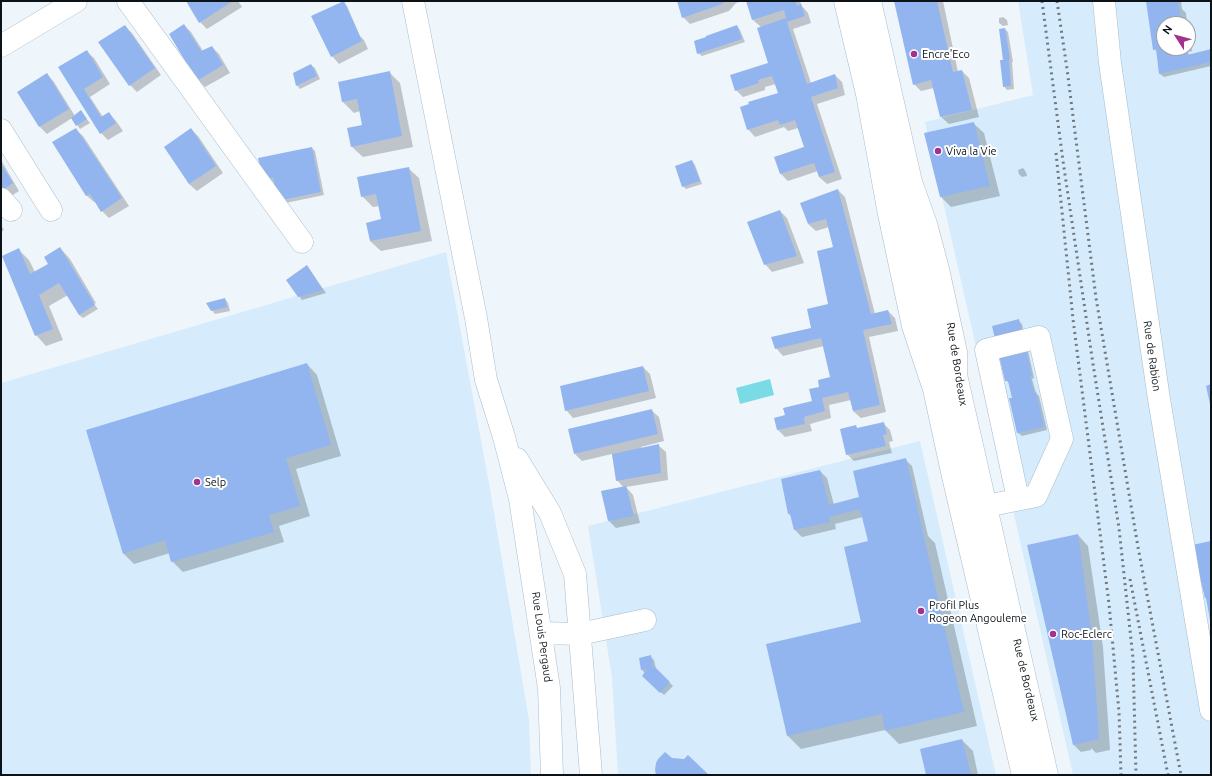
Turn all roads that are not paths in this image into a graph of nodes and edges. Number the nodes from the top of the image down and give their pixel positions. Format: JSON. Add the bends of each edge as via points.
{"nodes":[{"id":1,"x":76,"y":1,"type":"edge"},
{"id":2,"x":128,"y":1,"type":"edge"},
{"id":3,"x":413,"y":1,"type":"edge"},
{"id":4,"x":845,"y":1,"type":"edge"},
{"id":5,"x":857,"y":1,"type":"edge"},
{"id":6,"x":870,"y":1,"type":"edge"},
{"id":7,"x":1104,"y":1,"type":"edge"},
{"id":8,"x":1,"y":46,"type":"edge"},
{"id":9,"x":1,"y":130,"type":"edge"},
{"id":10,"x":51,"y":210,"type":"dead end"},
{"id":11,"x":302,"y":242,"type":"dead end"},
{"id":12,"x":986,"y":350,"type":"junction"},
{"id":13,"x":956,"y":352,"type":"junction"},
{"id":14,"x":504,"y":437,"type":"junction"},
{"id":15,"x":520,"y":499,"type":"junction"},
{"id":16,"x":1018,"y":499,"type":"junction"},
{"id":17,"x":986,"y":506,"type":"junction"},
{"id":18,"x":550,"y":513,"type":"junction"},
{"id":19,"x":645,"y":620,"type":"dead end"},
{"id":20,"x":541,"y":633,"type":"junction"},
{"id":21,"x":580,"y":634,"type":"junction"},
{"id":22,"x":1211,"y":710,"type":"edge"},
{"id":23,"x":552,"y":775,"type":"edge"},
{"id":24,"x":591,"y":775,"type":"edge"},
{"id":25,"x":1023,"y":775,"type":"edge"},
{"id":26,"x":1035,"y":775,"type":"edge"},
{"id":27,"x":1047,"y":775,"type":"edge"}],
"edges":[{"from":1,"to":8,"type":"street"},
{"from":2,"to":11,"type":"street"},
{"from":3,"to":14,"type":"street","via":[[475,311],[486,380]]},
{"from":4,"to":25,"type":"street","via":[[867,94],[913,326],[934,389]]},
{"from":5,"to":26,"type":"street"},
{"from":6,"to":13,"type":"street","name":"Rue de Bordeaux","via":[[911,182],[938,269]]},
{"from":7,"to":22,"type":"street","name":"Rue de Rabion","via":[[1110,63],[1159,400]]},
{"from":9,"to":10,"type":"street"},
{"from":12,"to":13,"type":"street"},
{"from":12,"to":16,"type":"street"},
{"from":12,"to":16,"type":"street","via":[[1039,337],[1062,439],[1036,496]]},
{"from":13,"to":17,"type":"street","name":"Rue de Bordeaux","via":[[956,375]]},
{"from":14,"to":15,"type":"street","name":"Rue Louis Pergaud"},
{"from":14,"to":18,"type":"street"},
{"from":15,"to":18,"type":"street"},
{"from":15,"to":20,"type":"street","name":"Rue Louis Pergaud"},
{"from":16,"to":17,"type":"street"},
{"from":17,"to":27,"type":"street","name":"Rue de Bordeaux"},
{"from":18,"to":21,"type":"street","via":[[575,574]]},
{"from":19,"to":21,"type":"street"},
{"from":20,"to":21,"type":"street"},
{"from":20,"to":23,"type":"street","name":"Rue Louis Pergaud","via":[[549,688]]},
{"from":21,"to":24,"type":"street"}]}
